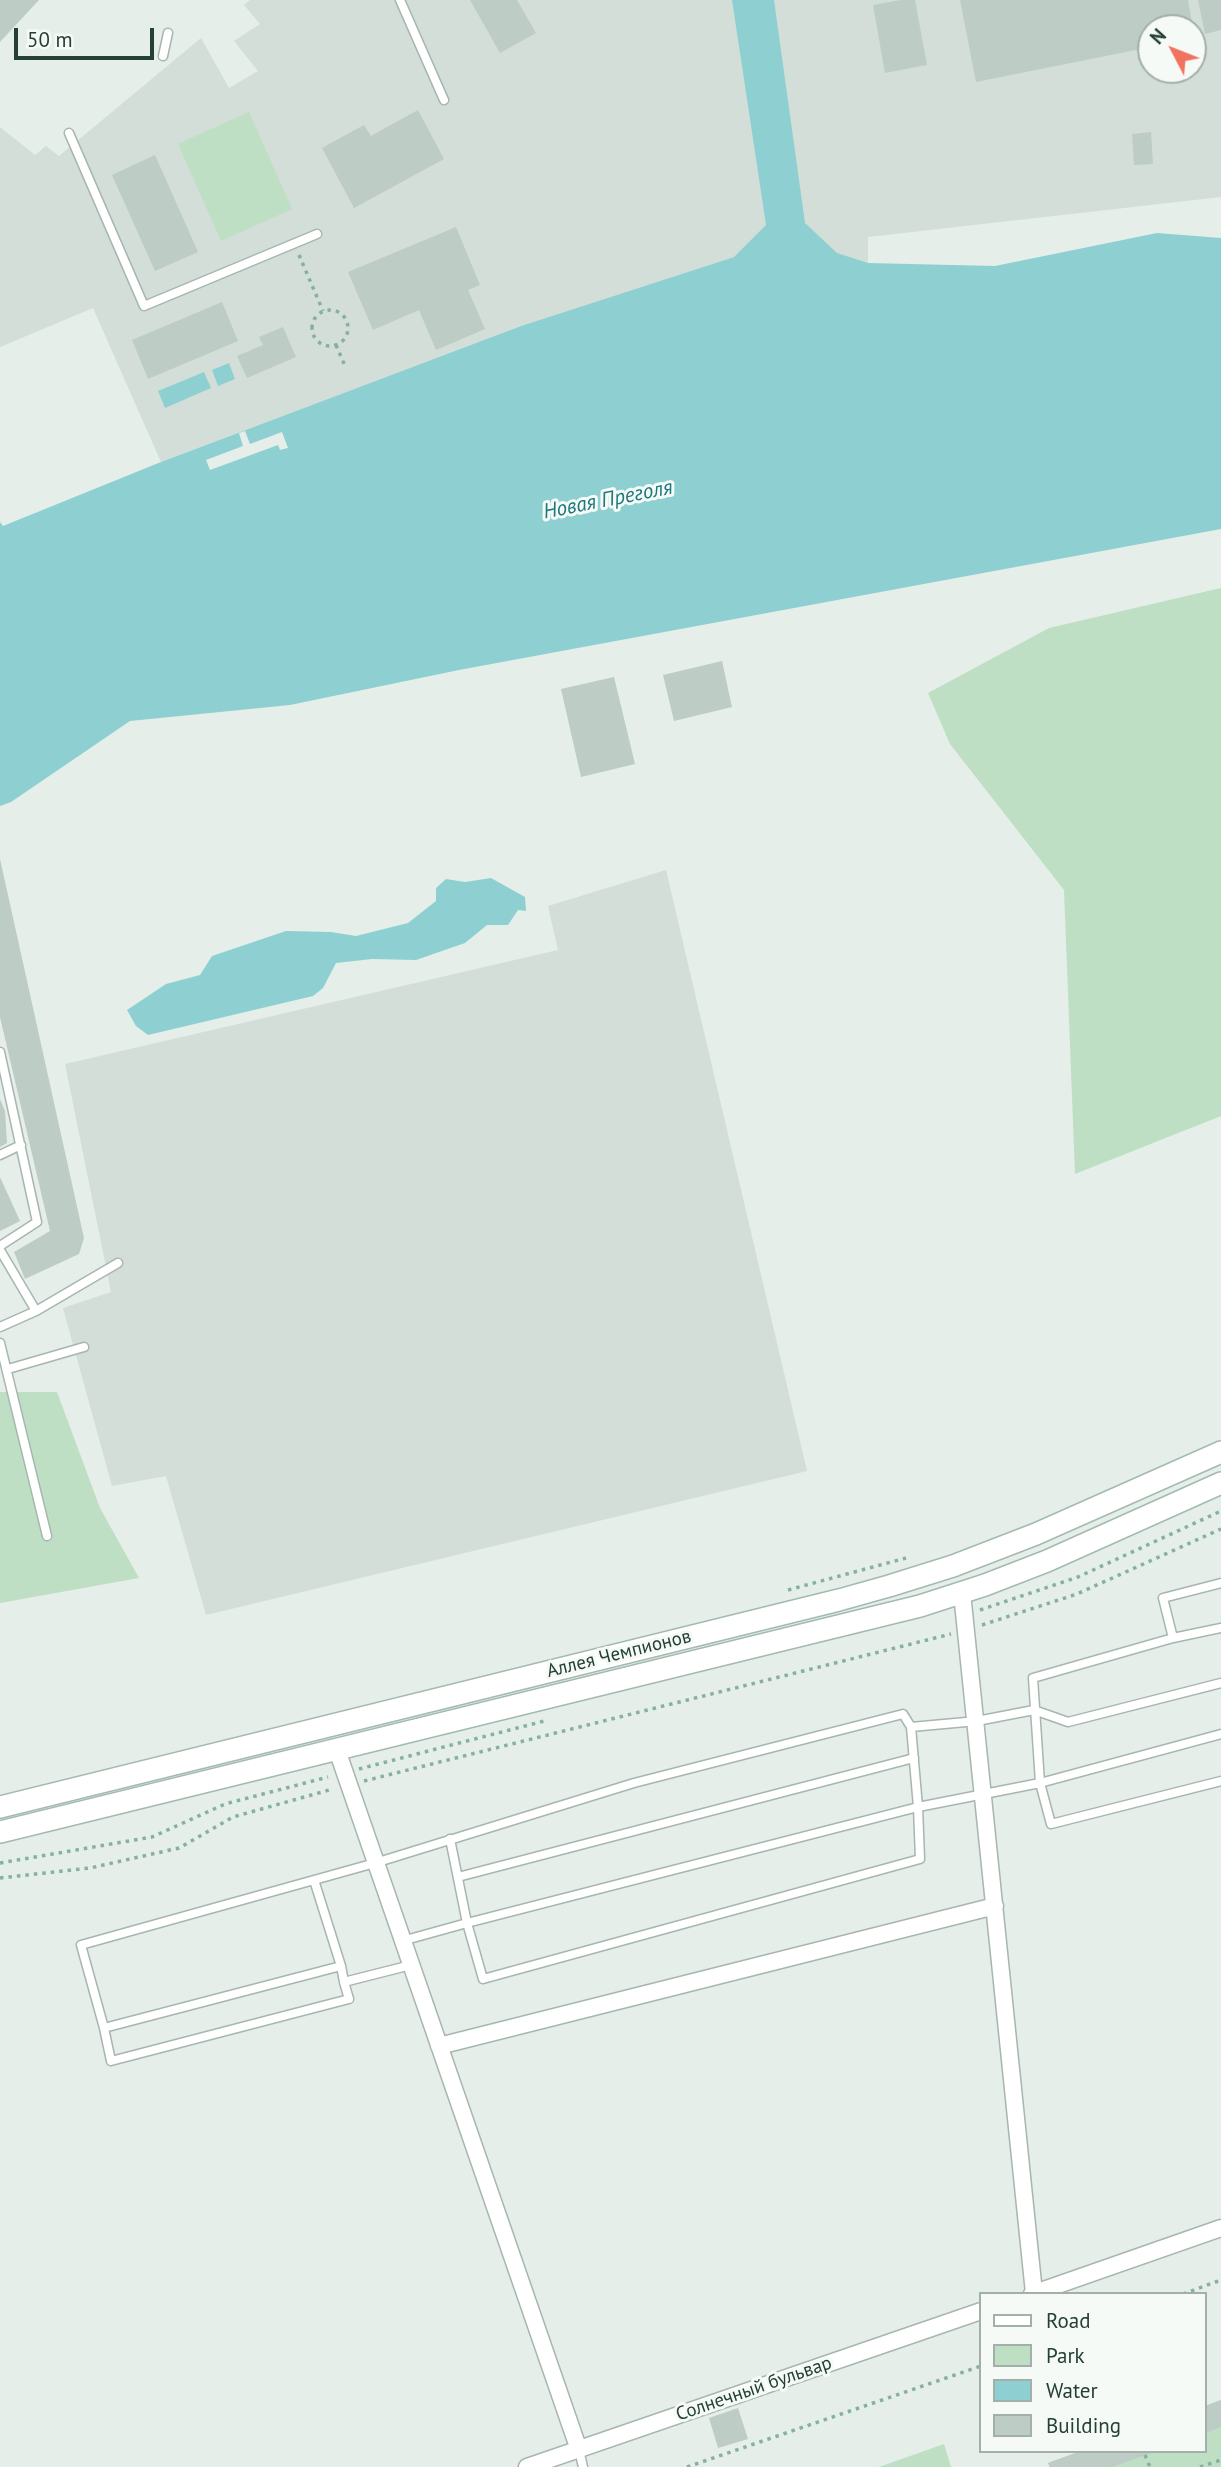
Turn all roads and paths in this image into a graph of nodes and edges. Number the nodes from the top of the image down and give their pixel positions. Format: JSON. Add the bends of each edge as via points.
{"nodes":[{"id":1,"x":400,"y":0,"type":"edge"},
{"id":2,"x":168,"y":33,"type":"dead end"},
{"id":3,"x":163,"y":56,"type":"dead end"},
{"id":4,"x":444,"y":100,"type":"dead end"},
{"id":5,"x":69,"y":133,"type":"dead end"},
{"id":6,"x":317,"y":234,"type":"dead end"},
{"id":7,"x":295,"y":243,"type":"junction"},
{"id":8,"x":323,"y":311,"type":"junction"},
{"id":9,"x":336,"y":345,"type":"junction"},
{"id":10,"x":345,"y":366,"type":"dead end"},
{"id":11,"x":0,"y":1052,"type":"edge"},
{"id":12,"x":2,"y":1070,"type":"edge"},
{"id":13,"x":21,"y":1145,"type":"junction"},
{"id":14,"x":0,"y":1155,"type":"edge"},
{"id":15,"x":0,"y":1248,"type":"edge"},
{"id":16,"x":118,"y":1263,"type":"dead end"},
{"id":17,"x":36,"y":1311,"type":"junction"},
{"id":18,"x":0,"y":1327,"type":"edge"},
{"id":19,"x":0,"y":1343,"type":"edge"},
{"id":20,"x":84,"y":1347,"type":"dead end"},
{"id":21,"x":8,"y":1369,"type":"junction"},
{"id":22,"x":1221,"y":1452,"type":"edge"},
{"id":23,"x":1221,"y":1483,"type":"edge"},
{"id":24,"x":1221,"y":1529,"type":"edge"},
{"id":25,"x":47,"y":1536,"type":"dead end"},
{"id":26,"x":917,"y":1555,"type":"dead end"},
{"id":27,"x":1221,"y":1583,"type":"edge"},
{"id":28,"x":784,"y":1591,"type":"dead end"},
{"id":29,"x":962,"y":1593,"type":"junction"},
{"id":30,"x":1221,"y":1628,"type":"edge"},
{"id":31,"x":967,"y":1630,"type":"junction"},
{"id":32,"x":1173,"y":1638,"type":"junction"},
{"id":33,"x":1221,"y":1683,"type":"edge"},
{"id":34,"x":1034,"y":1710,"type":"junction"},
{"id":35,"x":977,"y":1721,"type":"junction"},
{"id":36,"x":911,"y":1727,"type":"junction"},
{"id":37,"x":1221,"y":1734,"type":"edge"},
{"id":38,"x":337,"y":1750,"type":"junction"},
{"id":39,"x":914,"y":1758,"type":"junction"},
{"id":40,"x":1221,"y":1781,"type":"edge"},
{"id":41,"x":1040,"y":1783,"type":"junction"},
{"id":42,"x":349,"y":1785,"type":"junction"},
{"id":43,"x":984,"y":1793,"type":"junction"},
{"id":44,"x":0,"y":1807,"type":"edge"},
{"id":45,"x":918,"y":1807,"type":"junction"},
{"id":46,"x":0,"y":1832,"type":"edge"},
{"id":47,"x":450,"y":1839,"type":"junction"},
{"id":48,"x":375,"y":1863,"type":"junction"},
{"id":49,"x":458,"y":1877,"type":"junction"},
{"id":50,"x":0,"y":1878,"type":"edge"},
{"id":51,"x":314,"y":1880,"type":"junction"},
{"id":52,"x":995,"y":1906,"type":"junction"},
{"id":53,"x":467,"y":1923,"type":"junction"},
{"id":54,"x":402,"y":1941,"type":"junction"},
{"id":55,"x":411,"y":1965,"type":"junction"},
{"id":56,"x":341,"y":1966,"type":"junction"},
{"id":57,"x":344,"y":1982,"type":"junction"},
{"id":58,"x":104,"y":2028,"type":"junction"},
{"id":59,"x":439,"y":2046,"type":"junction"},
{"id":60,"x":1221,"y":2228,"type":"edge"},
{"id":61,"x":1221,"y":2280,"type":"edge"},
{"id":62,"x":1033,"y":2292,"type":"edge"},
{"id":63,"x":1036,"y":2292,"type":"edge"},
{"id":64,"x":1188,"y":2292,"type":"edge"},
{"id":65,"x":979,"y":2312,"type":"edge"},
{"id":66,"x":979,"y":2367,"type":"edge"},
{"id":67,"x":579,"y":2450,"type":"junction"},
{"id":68,"x":1145,"y":2455,"type":"dead end"},
{"id":69,"x":1221,"y":2460,"type":"edge"},
{"id":70,"x":1204,"y":2466,"type":"edge"},
{"id":71,"x":527,"y":2467,"type":"edge"},
{"id":72,"x":583,"y":2467,"type":"edge"},
{"id":73,"x":687,"y":2467,"type":"edge"},
{"id":74,"x":1150,"y":2467,"type":"edge"}],
"edges":[{"from":1,"to":4,"type":"lane"},
{"from":2,"to":3,"type":"lane"},
{"from":5,"to":7,"type":"lane","via":[[144,306]]},
{"from":6,"to":7,"type":"lane"},
{"from":7,"to":8,"type":"path"},
{"from":8,"to":9,"type":"path","via":[[313,321],[313,334],[323,344]]},
{"from":8,"to":9,"type":"path","via":[[337,311],[347,321],[346,337]]},
{"from":9,"to":10,"type":"path"},
{"from":11,"to":12,"type":"lane"},
{"from":12,"to":13,"type":"lane"},
{"from":13,"to":14,"type":"lane"},
{"from":13,"to":15,"type":"lane","via":[[37,1222]]},
{"from":15,"to":17,"type":"lane"},
{"from":16,"to":17,"type":"lane"},
{"from":17,"to":18,"type":"lane"},
{"from":19,"to":21,"type":"lane"},
{"from":20,"to":21,"type":"lane"},
{"from":21,"to":25,"type":"lane"},
{"from":22,"to":44,"type":"main road","name":"Аллея Чемпионов","via":[[1036,1535],[889,1586]]},
{"from":23,"to":29,"type":"main road","name":"Аллея Чемпионов","via":[[1047,1562]]},
{"from":24,"to":31,"type":"path","via":[[1077,1594]]},
{"from":26,"to":28,"type":"path"},
{"from":27,"to":32,"type":"lane","via":[[1163,1598]]},
{"from":29,"to":31,"type":"street"},
{"from":29,"to":38,"type":"main road","name":"Аллея Чемпионов"},
{"from":30,"to":32,"type":"lane"},
{"from":31,"to":35,"type":"street"},
{"from":31,"to":42,"type":"path"},
{"from":32,"to":34,"type":"lane","via":[[1032,1678]]},
{"from":33,"to":34,"type":"lane","via":[[1068,1722]]},
{"from":34,"to":35,"type":"lane"},
{"from":34,"to":41,"type":"lane"},
{"from":35,"to":36,"type":"lane"},
{"from":35,"to":43,"type":"street"},
{"from":36,"to":39,"type":"lane"},
{"from":36,"to":47,"type":"lane","via":[[903,1714],[635,1783]]},
{"from":37,"to":41,"type":"lane"},
{"from":38,"to":42,"type":"street"},
{"from":38,"to":46,"type":"main road","name":"Аллея Чемпионов"},
{"from":39,"to":45,"type":"lane"},
{"from":39,"to":49,"type":"lane"},
{"from":40,"to":41,"type":"lane","via":[[1051,1824]]},
{"from":41,"to":43,"type":"lane"},
{"from":42,"to":48,"type":"street"},
{"from":42,"to":50,"type":"path","via":[[233,1817],[179,1848],[90,1868]]},
{"from":43,"to":45,"type":"lane"},
{"from":43,"to":52,"type":"street"},
{"from":45,"to":53,"type":"lane"},
{"from":45,"to":53,"type":"lane","via":[[920,1859],[483,1979]]},
{"from":47,"to":48,"type":"lane"},
{"from":47,"to":49,"type":"lane"},
{"from":48,"to":51,"type":"lane"},
{"from":48,"to":54,"type":"street"},
{"from":49,"to":53,"type":"lane"},
{"from":51,"to":56,"type":"lane"},
{"from":51,"to":58,"type":"lane","via":[[81,1945]]},
{"from":52,"to":59,"type":"street"},
{"from":52,"to":62,"type":"street"},
{"from":53,"to":54,"type":"lane"},
{"from":54,"to":55,"type":"street"},
{"from":55,"to":57,"type":"lane"},
{"from":55,"to":59,"type":"street"},
{"from":56,"to":57,"type":"lane"},
{"from":56,"to":58,"type":"lane"},
{"from":57,"to":58,"type":"lane","via":[[349,2000],[111,2061]]},
{"from":59,"to":67,"type":"street"},
{"from":60,"to":63,"type":"street"},
{"from":61,"to":64,"type":"path"},
{"from":65,"to":67,"type":"street","name":"Солнечный бульвар"},
{"from":66,"to":73,"type":"path"},
{"from":67,"to":71,"type":"street","name":"Солнечный бульвар"},
{"from":67,"to":72,"type":"lane"},
{"from":68,"to":74,"type":"path"},
{"from":69,"to":70,"type":"path"}]}
